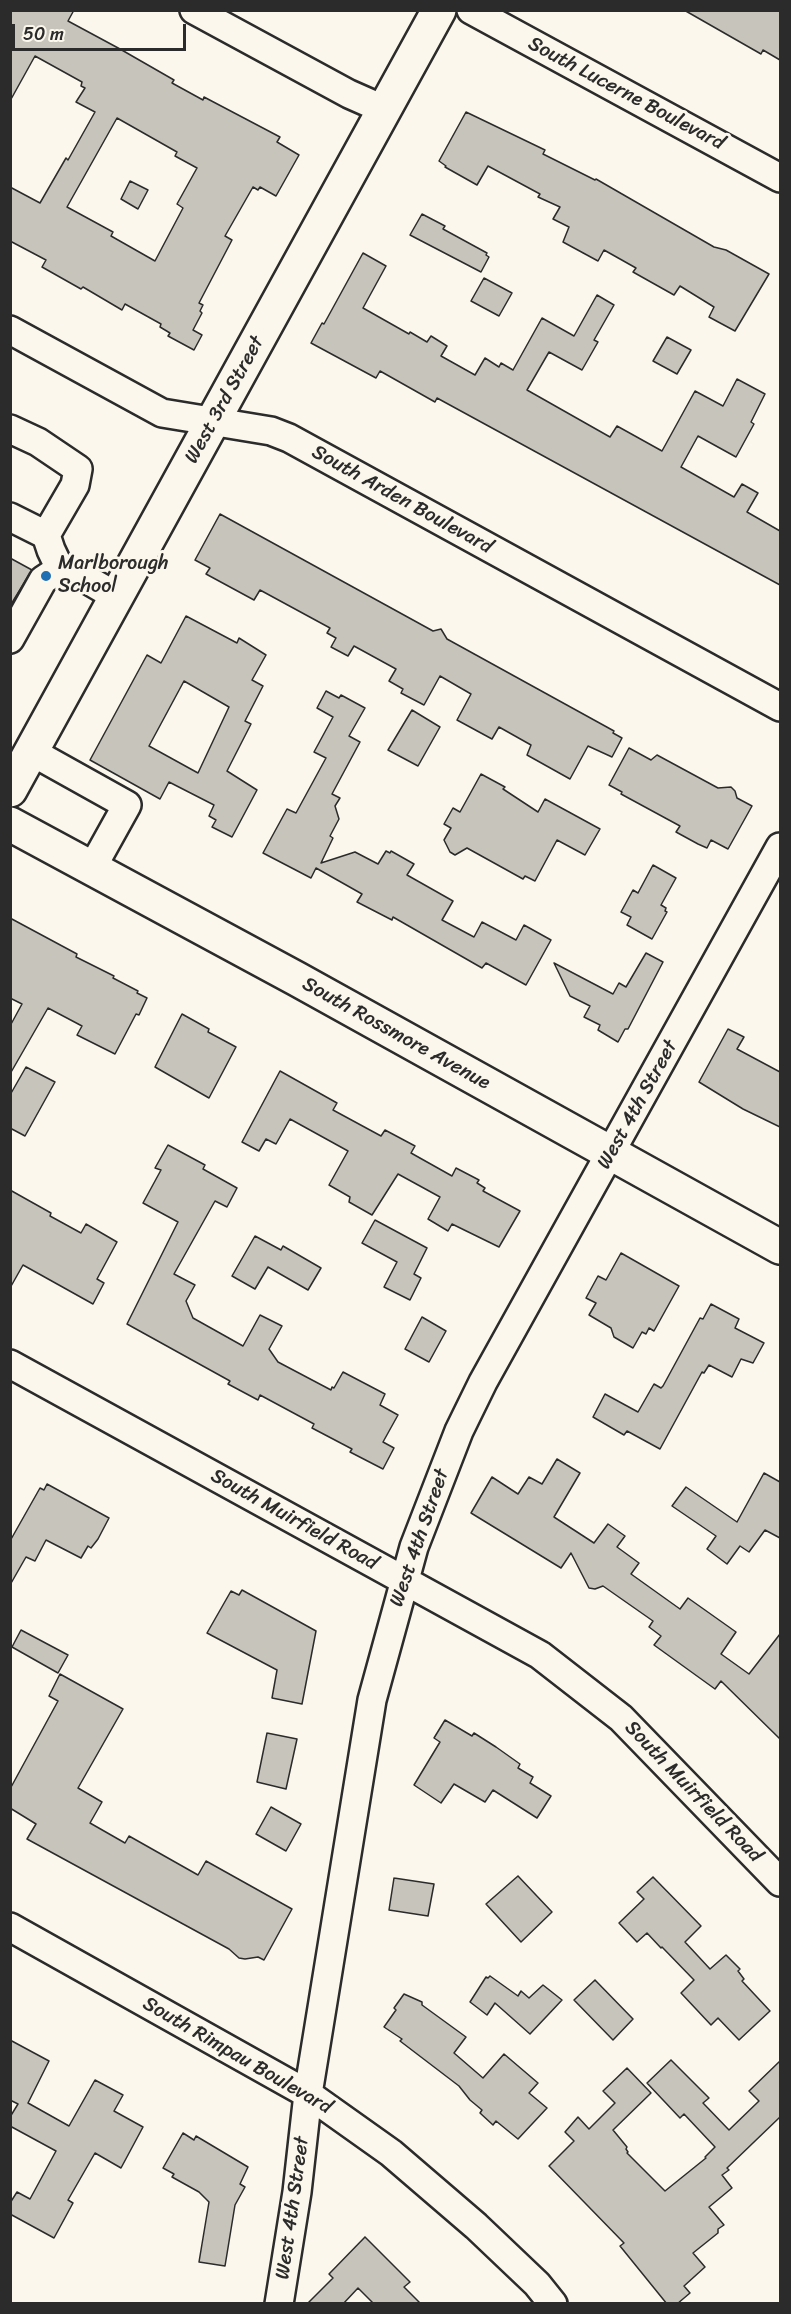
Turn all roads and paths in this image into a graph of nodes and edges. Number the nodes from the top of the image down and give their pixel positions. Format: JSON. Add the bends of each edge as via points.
{"nodes":[{"id":1,"x":194,"y":10,"type":"edge"},
{"id":2,"x":439,"y":10,"type":"edge"},
{"id":3,"x":471,"y":10,"type":"edge"},
{"id":4,"x":383,"y":109,"type":"junction"},
{"id":5,"x":780,"y":178,"type":"edge"},
{"id":6,"x":10,"y":330,"type":"edge"},
{"id":7,"x":214,"y":421,"type":"junction"},
{"id":8,"x":10,"y":429,"type":"edge"},
{"id":9,"x":10,"y":517,"type":"edge"},
{"id":10,"x":46,"y":535,"type":"junction"},
{"id":11,"x":61,"y":571,"type":"junction"},
{"id":12,"x":117,"y":597,"type":"junction"},
{"id":13,"x":10,"y":639,"type":"edge"},
{"id":14,"x":780,"y":707,"type":"edge"},
{"id":15,"x":32,"y":752,"type":"junction"},
{"id":16,"x":10,"y":790,"type":"edge"},
{"id":17,"x":10,"y":824,"type":"edge"},
{"id":18,"x":780,"y":847,"type":"edge"},
{"id":19,"x":92,"y":868,"type":"junction"},
{"id":20,"x":612,"y":1153,"type":"junction"},
{"id":21,"x":780,"y":1246,"type":"edge"},
{"id":22,"x":10,"y":1364,"type":"edge"},
{"id":23,"x":404,"y":1580,"type":"junction"},
{"id":24,"x":780,"y":1882,"type":"edge"},
{"id":25,"x":10,"y":1927,"type":"edge"},
{"id":26,"x":308,"y":2094,"type":"junction"},
{"id":27,"x":279,"y":2304,"type":"edge"},
{"id":28,"x":553,"y":2304,"type":"edge"}],
"edges":[{"from":1,"to":4,"type":"street"},
{"from":2,"to":4,"type":"main road","name":"West 3rd Street"},
{"from":3,"to":5,"type":"street","name":"South Lucerne Boulevard"},
{"from":4,"to":7,"type":"main road","name":"West 3rd Street"},
{"from":6,"to":7,"type":"street","name":"South Arden Boulevard","via":[[162,412]]},
{"from":7,"to":12,"type":"main road","name":"West 3rd Street"},
{"from":7,"to":14,"type":"street","name":"South Arden Boulevard","via":[[289,438]]},
{"from":8,"to":10,"type":"street","via":[[78,469],[75,485]]},
{"from":9,"to":10,"type":"street"},
{"from":10,"to":11,"type":"street"},
{"from":11,"to":12,"type":"street","via":[[76,573]]},
{"from":11,"to":13,"type":"street","via":[[43,580]]},
{"from":12,"to":15,"type":"main road","name":"West 3rd Street"},
{"from":15,"to":16,"type":"main road","name":"West 3rd Street"},
{"from":15,"to":19,"type":"street","via":[[127,805]]},
{"from":17,"to":19,"type":"main road","name":"South Rossmore Avenue"},
{"from":18,"to":20,"type":"street","name":"West 4th Street"},
{"from":19,"to":20,"type":"main road","name":"South Rossmore Avenue"},
{"from":20,"to":21,"type":"main road","name":"South Rossmore Avenue"},
{"from":20,"to":23,"type":"street","name":"West 4th Street","via":[[459,1431]]},
{"from":22,"to":23,"type":"street","name":"South Muirfield Road"},
{"from":23,"to":24,"type":"street","name":"South Muirfield Road","via":[[540,1655],[621,1718]]},
{"from":23,"to":26,"type":"street","name":"West 4th Street","via":[[372,1700]]},
{"from":25,"to":26,"type":"street","name":"South Rimpau Boulevard"},
{"from":26,"to":27,"type":"street","name":"West 4th Street"},
{"from":26,"to":28,"type":"street","name":"South Rimpau Boulevard","via":[[391,2153],[537,2284]]}]}
